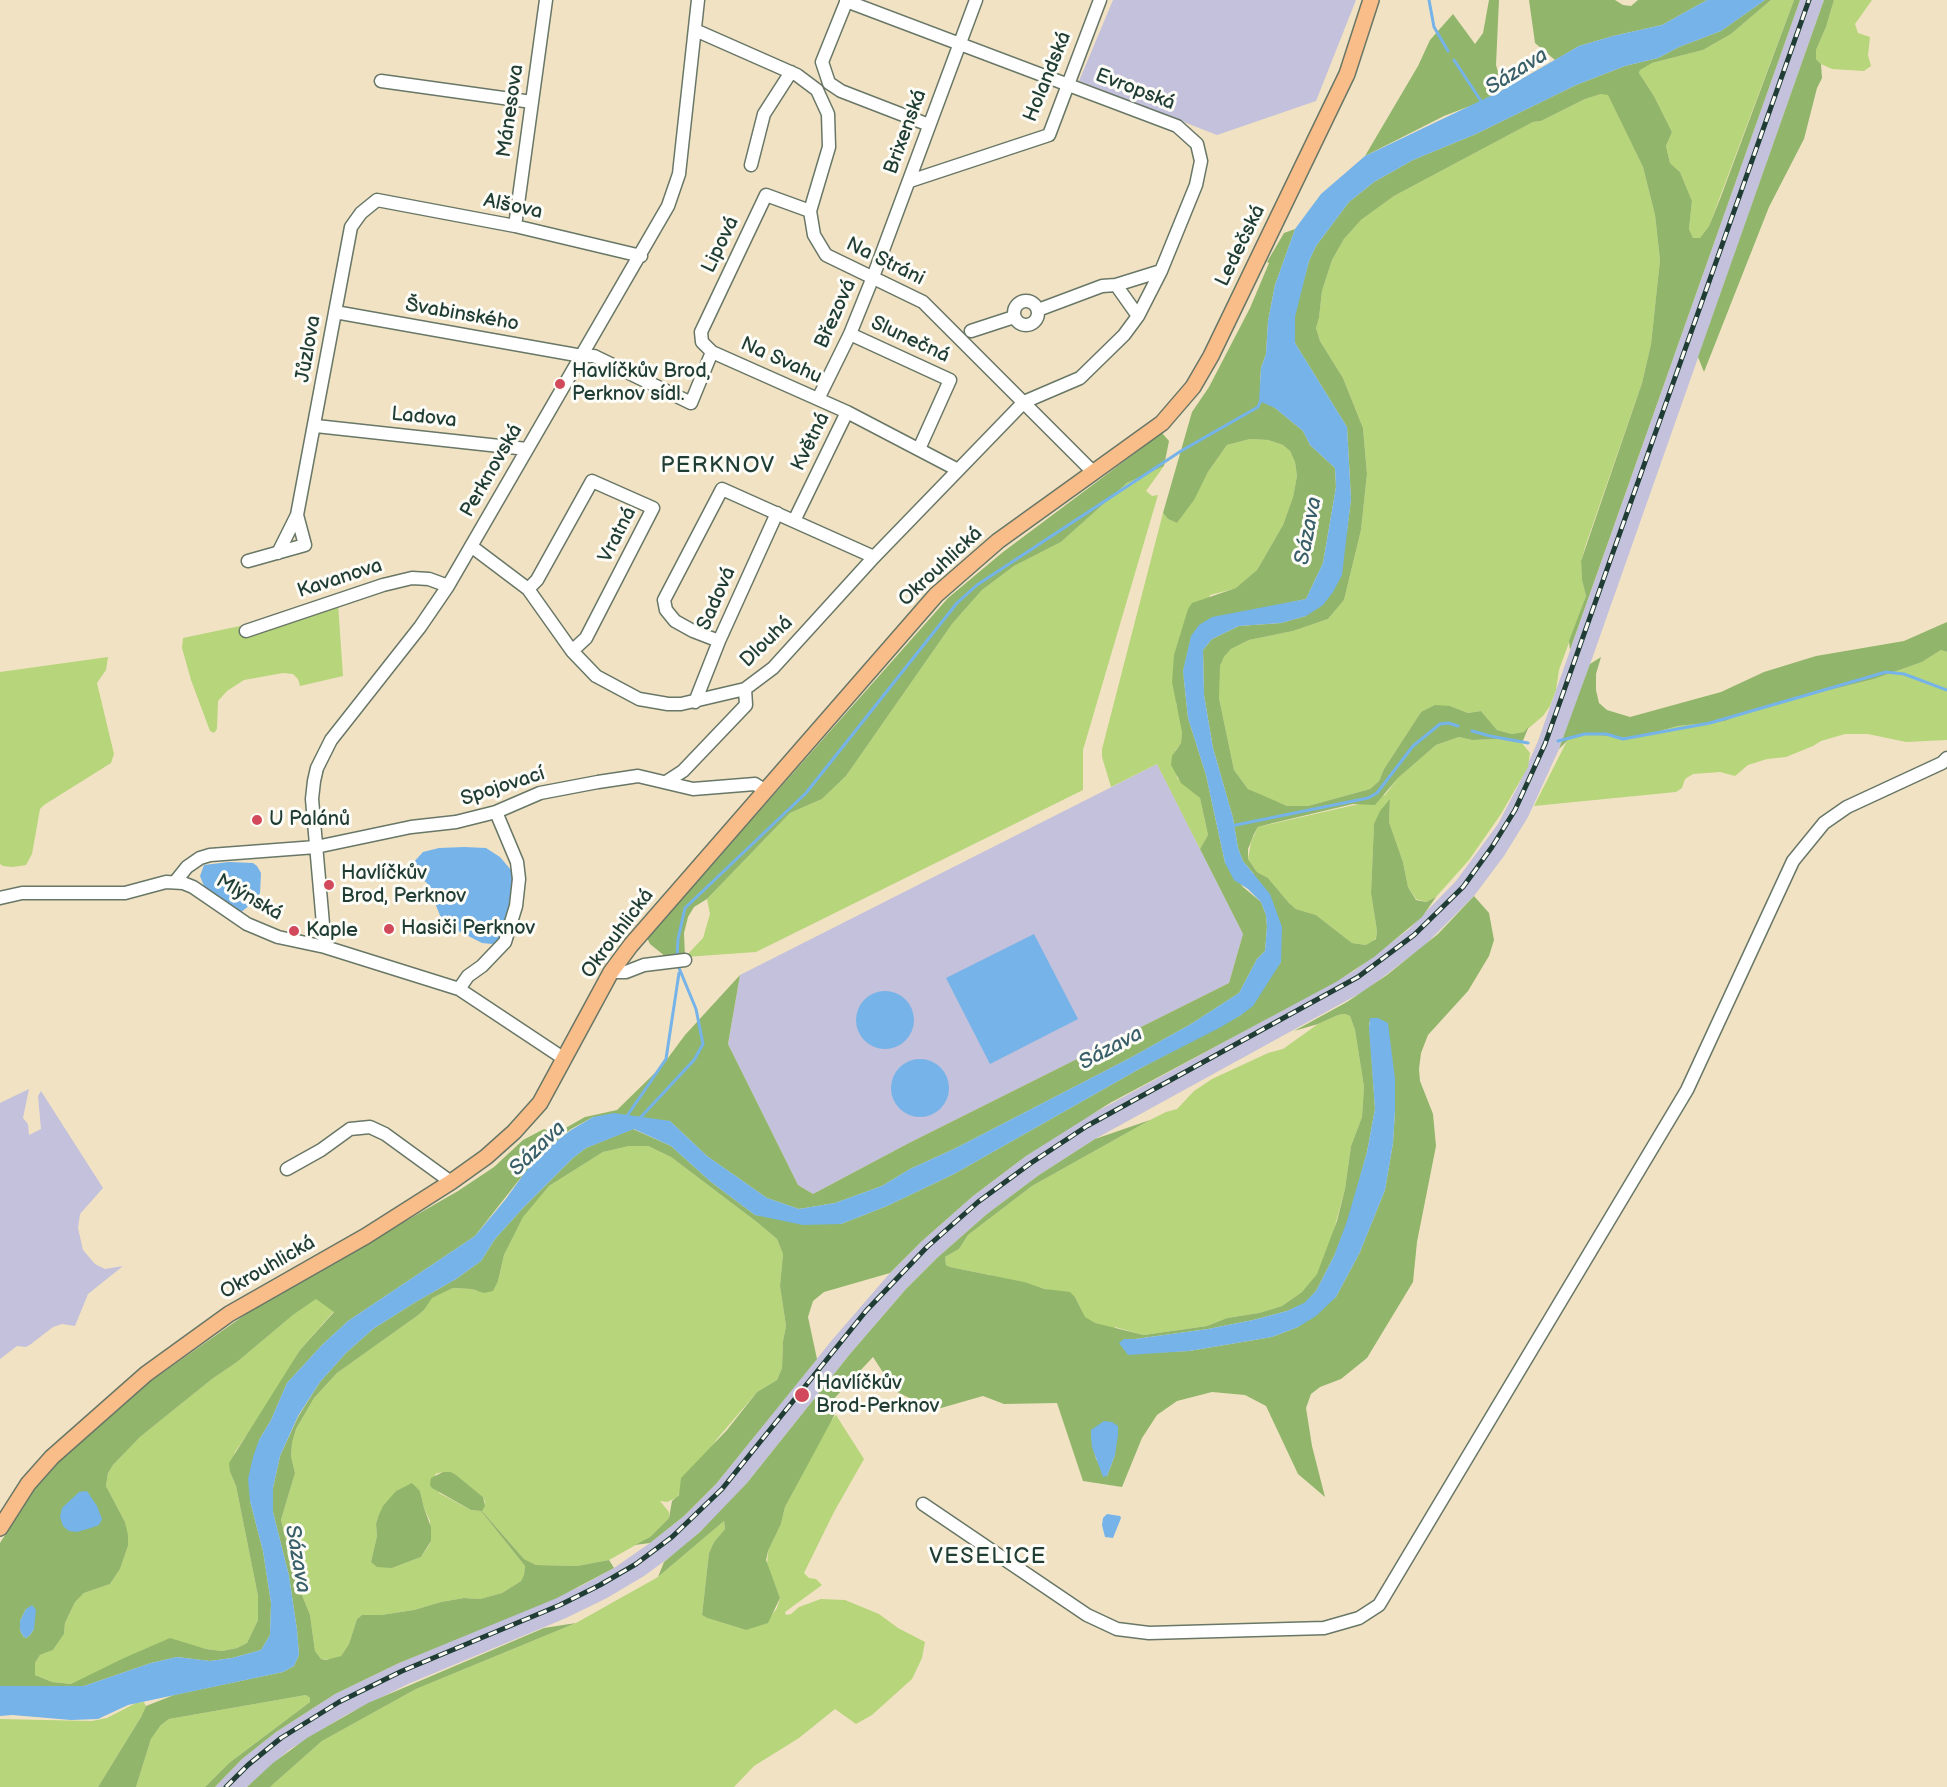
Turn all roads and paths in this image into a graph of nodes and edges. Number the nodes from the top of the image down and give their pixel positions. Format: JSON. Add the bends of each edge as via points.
{"nodes":[{"id":1,"x":546,"y":0,"type":"edge"},
{"id":2,"x":698,"y":0,"type":"edge"},
{"id":3,"x":976,"y":0,"type":"edge"},
{"id":4,"x":1100,"y":0,"type":"edge"},
{"id":5,"x":1371,"y":0,"type":"edge"},
{"id":6,"x":846,"y":1,"type":"edge"},
{"id":7,"x":695,"y":30,"type":"junction"},
{"id":8,"x":959,"y":44,"type":"junction"},
{"id":9,"x":791,"y":72,"type":"junction"},
{"id":10,"x":381,"y":81,"type":"dead end"},
{"id":11,"x":1068,"y":85,"type":"junction"},
{"id":12,"x":532,"y":102,"type":"junction"},
{"id":13,"x":929,"y":125,"type":"junction"},
{"id":14,"x":751,"y":165,"type":"dead end"},
{"id":15,"x":910,"y":181,"type":"junction"},
{"id":16,"x":377,"y":200,"type":"joint"},
{"id":17,"x":810,"y":212,"type":"junction"},
{"id":18,"x":515,"y":226,"type":"junction"},
{"id":19,"x":641,"y":256,"type":"junction"},
{"id":20,"x":1161,"y":271,"type":"junction"},
{"id":21,"x":873,"y":277,"type":"junction"},
{"id":22,"x":1116,"y":285,"type":"junction"},
{"id":23,"x":335,"y":312,"type":"junction"},
{"id":24,"x":1138,"y":316,"type":"junction"},
{"id":25,"x":971,"y":331,"type":"dead end"},
{"id":26,"x":850,"y":334,"type":"junction"},
{"id":27,"x":712,"y":352,"type":"junction"},
{"id":28,"x":582,"y":356,"type":"junction"},
{"id":29,"x":818,"y":399,"type":"junction"},
{"id":30,"x":1024,"y":402,"type":"junction"},
{"id":31,"x":847,"y":412,"type":"junction"},
{"id":32,"x":316,"y":426,"type":"junction"},
{"id":33,"x":528,"y":449,"type":"junction"},
{"id":34,"x":919,"y":449,"type":"junction"},
{"id":35,"x":958,"y":470,"type":"junction"},
{"id":36,"x":1094,"y":473,"type":"junction"},
{"id":37,"x":777,"y":513,"type":"junction"},
{"id":38,"x":297,"y":515,"type":"junction"},
{"id":39,"x":794,"y":521,"type":"junction"},
{"id":40,"x":471,"y":546,"type":"junction"},
{"id":41,"x":278,"y":553,"type":"junction"},
{"id":42,"x":873,"y":557,"type":"junction"},
{"id":43,"x":248,"y":561,"type":"dead end"},
{"id":44,"x":448,"y":586,"type":"junction"},
{"id":45,"x":528,"y":589,"type":"junction"},
{"id":46,"x":246,"y":631,"type":"dead end"},
{"id":47,"x":719,"y":641,"type":"junction"},
{"id":48,"x":572,"y":651,"type":"junction"},
{"id":49,"x":745,"y":689,"type":"junction"},
{"id":50,"x":695,"y":702,"type":"junction"},
{"id":51,"x":1947,"y":758,"type":"edge"},
{"id":52,"x":666,"y":782,"type":"junction"},
{"id":53,"x":766,"y":791,"type":"junction"},
{"id":54,"x":496,"y":812,"type":"junction"},
{"id":55,"x":316,"y":847,"type":"junction"},
{"id":56,"x":176,"y":882,"type":"junction"},
{"id":57,"x":0,"y":898,"type":"edge"},
{"id":58,"x":325,"y":948,"type":"junction"},
{"id":59,"x":685,"y":960,"type":"dead end"},
{"id":60,"x":610,"y":972,"type":"junction"},
{"id":61,"x":459,"y":989,"type":"junction"},
{"id":62,"x":563,"y":1058,"type":"junction"},
{"id":63,"x":287,"y":1169,"type":"dead end"},
{"id":64,"x":451,"y":1182,"type":"junction"},
{"id":65,"x":923,"y":1504,"type":"dead end"},
{"id":66,"x":0,"y":1528,"type":"edge"}],
"edges":[{"from":1,"to":12,"type":"street","name":"Mánesova"},
{"from":2,"to":7,"type":"street","name":"Perknovská"},
{"from":3,"to":8,"type":"street","name":"Brixenská"},
{"from":4,"to":11,"type":"street","name":"Holandská"},
{"from":5,"to":36,"type":"main road","name":"Ledečská","via":[[1347,74],[1193,387],[1162,423]]},
{"from":6,"to":8,"type":"street","name":"Evropská"},
{"from":6,"to":13,"type":"street","via":[[822,62],[828,83]]},
{"from":7,"to":9,"type":"street"},
{"from":7,"to":19,"type":"street","name":"Perknovská","via":[[679,174],[668,206]]},
{"from":8,"to":11,"type":"street","name":"Evropská"},
{"from":8,"to":13,"type":"street","name":"Brixenská"},
{"from":9,"to":14,"type":"street","via":[[764,114]]},
{"from":9,"to":17,"type":"street","via":[[817,90],[828,114],[829,147]]},
{"from":10,"to":12,"type":"street"},
{"from":11,"to":15,"type":"street","name":"Holandská","via":[[1049,135]]},
{"from":11,"to":20,"type":"street","name":"Evropská","via":[[1177,126],[1197,144],[1201,161],[1196,185]]},
{"from":12,"to":18,"type":"street","name":"Mánesova"},
{"from":13,"to":15,"type":"street","name":"Brixenská"},
{"from":15,"to":21,"type":"street","name":"Brixenská"},
{"from":16,"to":18,"type":"street","name":"Alšova"},
{"from":16,"to":23,"type":"street","name":"Jůzlova","via":[[351,227]]},
{"from":17,"to":21,"type":"street","name":"Na Stráni","via":[[814,234],[826,255]]},
{"from":17,"to":27,"type":"street","name":"Lipová","via":[[766,195],[701,332],[702,342]]},
{"from":18,"to":19,"type":"street","name":"Alšova"},
{"from":19,"to":28,"type":"street","name":"Perknovská"},
{"from":20,"to":22,"type":"street"},
{"from":20,"to":24,"type":"street","name":"Evropská"},
{"from":21,"to":26,"type":"street","name":"Březová"},
{"from":21,"to":30,"type":"street","name":"Na Stráni","via":[[923,302]]},
{"from":22,"to":24,"type":"street"},
{"from":22,"to":25,"type":"street","via":[[1102,286],[1038,310],[1031,324],[1022,325],[1014,317]]},
{"from":23,"to":28,"type":"street","name":"Švabinského"},
{"from":23,"to":32,"type":"street","name":"Jůzlova"},
{"from":24,"to":30,"type":"street","name":"Evropská","via":[[1080,378]]},
{"from":26,"to":29,"type":"street","name":"Březová"},
{"from":26,"to":34,"type":"street","name":"Slunečná","via":[[950,380]]},
{"from":27,"to":28,"type":"street","name":"Na Svahu","via":[[691,403],[594,356]]},
{"from":27,"to":29,"type":"street","name":"Na Svahu"},
{"from":28,"to":33,"type":"street","name":"Perknovská"},
{"from":29,"to":31,"type":"street","name":"Na Svahu"},
{"from":30,"to":35,"type":"street","name":"Dlouhá"},
{"from":30,"to":36,"type":"street","name":"Na Stráni"},
{"from":31,"to":34,"type":"street","name":"Na Svahu"},
{"from":31,"to":39,"type":"street","name":"Květná"},
{"from":32,"to":33,"type":"street","name":"Ladova"},
{"from":32,"to":38,"type":"street","name":"Jůzlova"},
{"from":33,"to":40,"type":"street","name":"Perknovská"},
{"from":34,"to":35,"type":"street","name":"Na Svahu"},
{"from":35,"to":42,"type":"street","name":"Dlouhá"},
{"from":36,"to":53,"type":"main road","name":"Okrouhlická","via":[[998,541],[936,596]]},
{"from":37,"to":39,"type":"street"},
{"from":37,"to":47,"type":"street","name":"Sadová"},
{"from":37,"to":47,"type":"street","via":[[722,489],[666,594],[666,610],[675,621]]},
{"from":38,"to":41,"type":"street","name":"Jůzlova"},
{"from":38,"to":41,"type":"street","name":"Jůzlova","via":[[305,545]]},
{"from":39,"to":42,"type":"street"},
{"from":40,"to":44,"type":"street","name":"Perknovská"},
{"from":40,"to":45,"type":"street","name":"Dlouhá"},
{"from":41,"to":43,"type":"street","name":"Jůzlova"},
{"from":42,"to":49,"type":"street","name":"Dlouhá","via":[[773,668]]},
{"from":44,"to":46,"type":"street","name":"Kavanova","via":[[412,578]]},
{"from":44,"to":55,"type":"street","name":"Perknovská","via":[[323,755],[313,789]]},
{"from":45,"to":48,"type":"street","name":"Dlouhá"},
{"from":45,"to":48,"type":"street","name":"Vratná","via":[[537,580],[592,481],[653,508],[586,638]]},
{"from":47,"to":50,"type":"street","name":"Sadová"},
{"from":48,"to":50,"type":"street","name":"Dlouhá","via":[[596,676],[639,699],[668,704]]},
{"from":49,"to":50,"type":"street","name":"Dlouhá"},
{"from":49,"to":52,"type":"street","via":[[746,705],[683,771]]},
{"from":51,"to":65,"type":"street","via":[[1847,807],[1824,823],[1793,861],[1687,1090],[1379,1605],[1359,1618],[1324,1628],[1149,1633],[1117,1629],[1087,1615]]},
{"from":52,"to":53,"type":"street","name":"Spojovací","via":[[693,789],[755,784]]},
{"from":52,"to":54,"type":"street","name":"Spojovací","via":[[638,776],[598,782],[540,793]]},
{"from":53,"to":60,"type":"main road","name":"Okrouhlická"},
{"from":54,"to":55,"type":"street","name":"Spojovací"},
{"from":54,"to":61,"type":"street","via":[[517,862],[516,906],[505,942]]},
{"from":55,"to":56,"type":"street","name":"Spojovací","via":[[210,855],[187,867]]},
{"from":55,"to":58,"type":"street","name":"Perknovská"},
{"from":56,"to":57,"type":"street","via":[[125,893],[22,893]]},
{"from":56,"to":58,"type":"street","name":"Mlýnská","via":[[193,887],[248,924],[278,937]]},
{"from":58,"to":61,"type":"street","name":"Mlýnská"},
{"from":59,"to":60,"type":"street"},
{"from":60,"to":62,"type":"main road","name":"Okrouhlická"},
{"from":61,"to":62,"type":"street","name":"Mlýnská"},
{"from":62,"to":64,"type":"main road","name":"Okrouhlická","via":[[540,1103],[486,1157]]},
{"from":63,"to":64,"type":"street","via":[[350,1129],[370,1127]]},
{"from":64,"to":66,"type":"main road","name":"Okrouhlická","via":[[366,1236],[228,1314],[146,1374],[51,1457]]}]}
